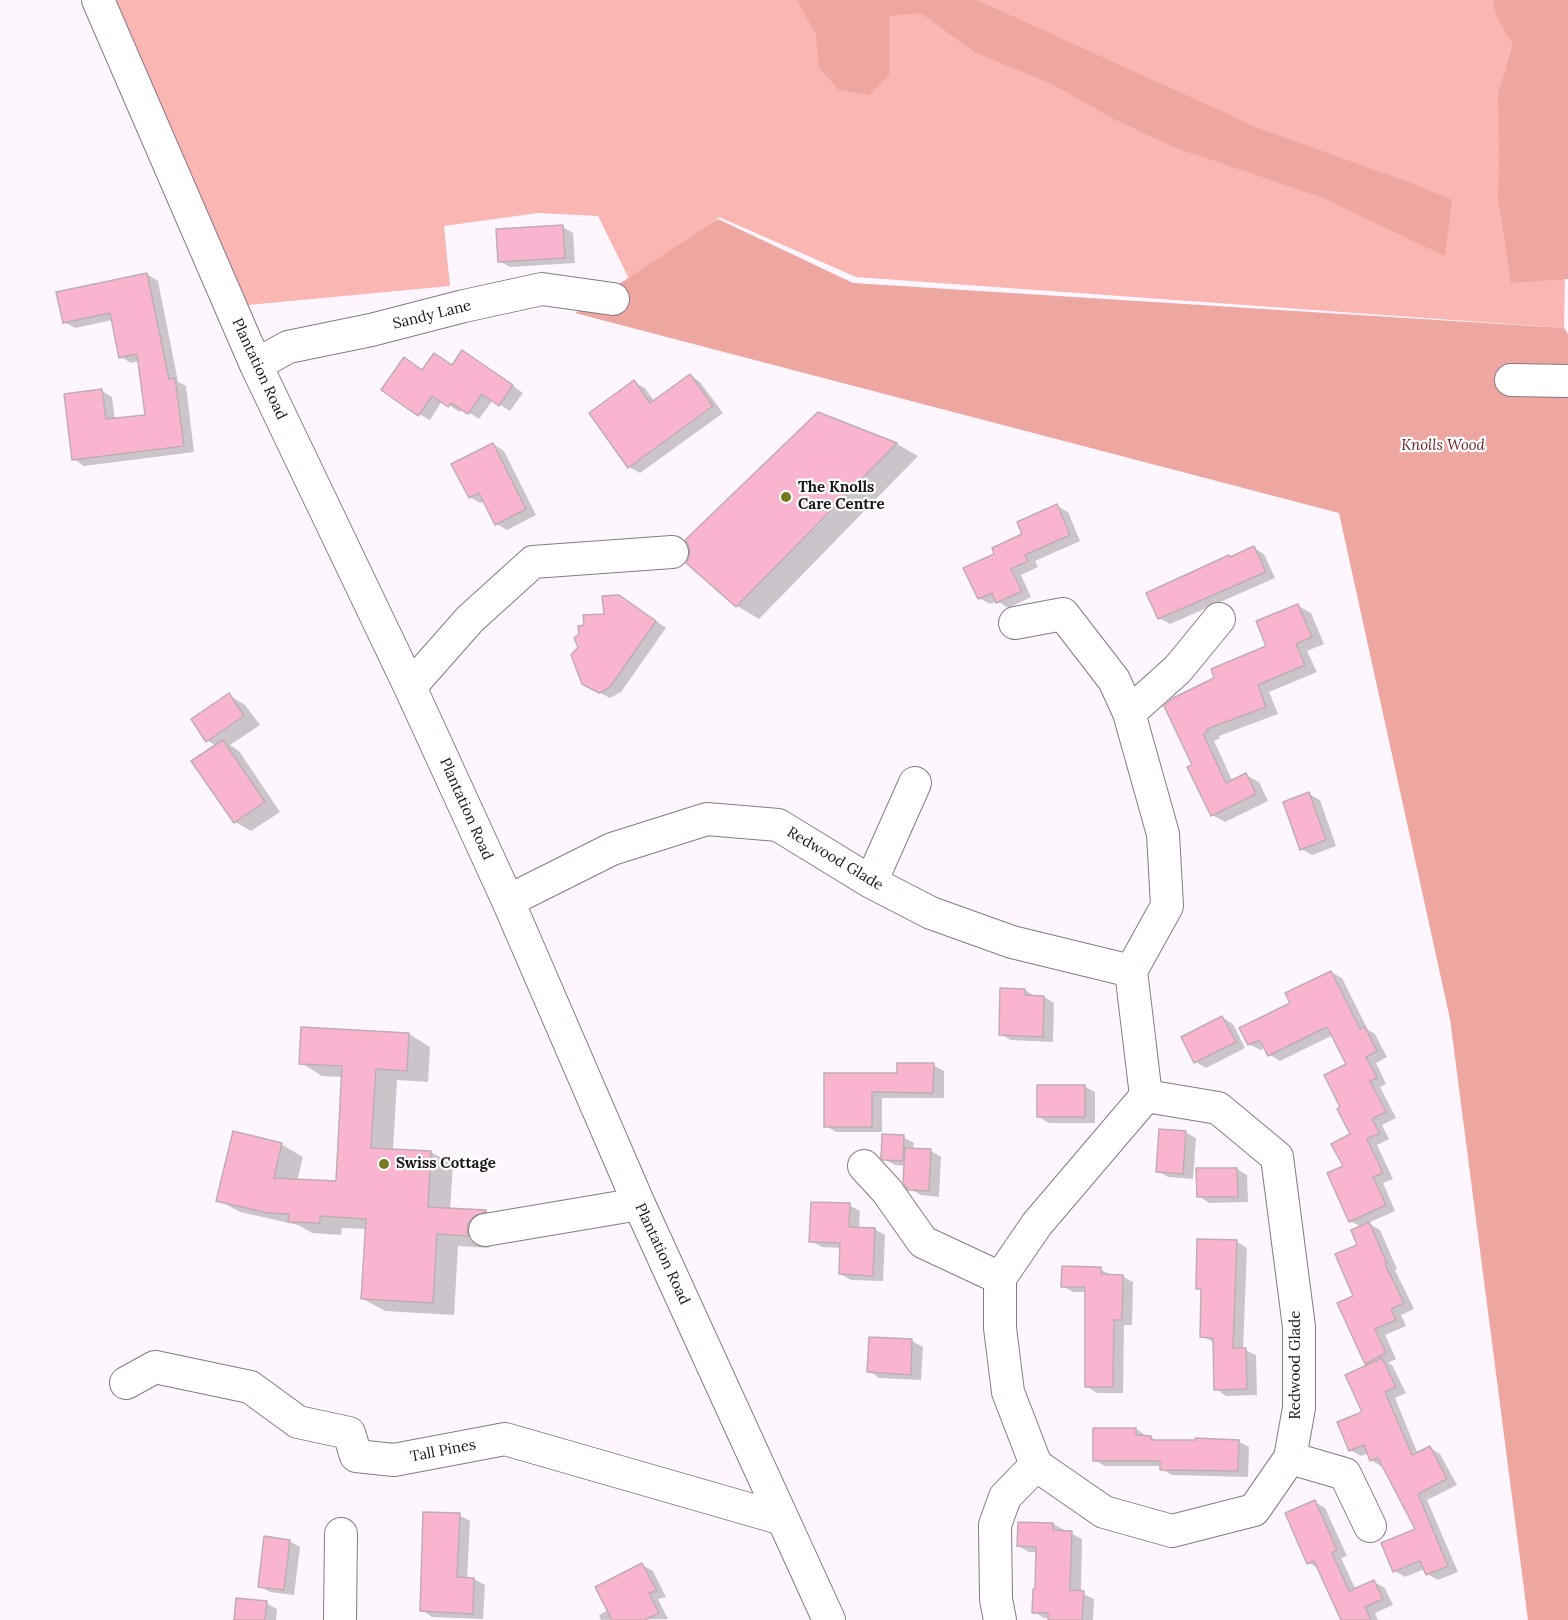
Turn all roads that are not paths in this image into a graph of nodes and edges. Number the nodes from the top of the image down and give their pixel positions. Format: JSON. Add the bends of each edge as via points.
{"nodes":[{"id":1,"x":99,"y":1,"type":"edge"},
{"id":2,"x":613,"y":299,"type":"dead end"},
{"id":3,"x":256,"y":365,"type":"junction"},
{"id":4,"x":1511,"y":380,"type":"dead end"},
{"id":5,"x":1568,"y":381,"type":"edge"},
{"id":6,"x":672,"y":552,"type":"dead end"},
{"id":7,"x":1219,"y":619,"type":"dead end"},
{"id":8,"x":1015,"y":623,"type":"dead end"},
{"id":9,"x":410,"y":687,"type":"junction"},
{"id":10,"x":1130,"y":713,"type":"junction"},
{"id":11,"x":915,"y":783,"type":"dead end"},
{"id":12,"x":871,"y":882,"type":"junction"},
{"id":13,"x":508,"y":901,"type":"junction"},
{"id":14,"x":1131,"y":971,"type":"junction"},
{"id":15,"x":1146,"y":1096,"type":"junction"},
{"id":16,"x":864,"y":1166,"type":"dead end"},
{"id":17,"x":639,"y":1204,"type":"junction"},
{"id":18,"x":485,"y":1230,"type":"dead end"},
{"id":19,"x":1000,"y":1278,"type":"junction"},
{"id":20,"x":126,"y":1383,"type":"dead end"},
{"id":21,"x":1290,"y":1458,"type":"junction"},
{"id":22,"x":1036,"y":1465,"type":"junction"},
{"id":23,"x":783,"y":1519,"type":"junction"},
{"id":24,"x":1370,"y":1526,"type":"dead end"},
{"id":25,"x":341,"y":1534,"type":"dead end"},
{"id":26,"x":340,"y":1620,"type":"edge"},
{"id":27,"x":830,"y":1620,"type":"edge"},
{"id":28,"x":1000,"y":1620,"type":"edge"}],
"edges":[{"from":1,"to":3,"type":"street","name":"Plantation Road"},
{"from":2,"to":3,"type":"street","name":"Sandy Lane","via":[[542,289],[288,347]]},
{"from":3,"to":9,"type":"street","name":"Plantation Road"},
{"from":4,"to":5,"type":"street"},
{"from":6,"to":9,"type":"street","via":[[533,562],[470,619]]},
{"from":7,"to":10,"type":"street","via":[[1178,669]]},
{"from":8,"to":10,"type":"street","via":[[1063,614],[1114,680]]},
{"from":9,"to":13,"type":"street","name":"Plantation Road"},
{"from":10,"to":14,"type":"street","via":[[1162,834],[1167,906]]},
{"from":11,"to":12,"type":"street"},
{"from":12,"to":13,"type":"street","name":"Redwood Glade","via":[[778,825],[707,819],[612,849]]},
{"from":12,"to":14,"type":"street","name":"Redwood Glade","via":[[930,913],[1012,942]]},
{"from":13,"to":17,"type":"street","name":"Plantation Road"},
{"from":14,"to":15,"type":"street"},
{"from":15,"to":19,"type":"street","via":[[1037,1224]]},
{"from":15,"to":21,"type":"street","name":"Redwood Glade","via":[[1218,1108],[1277,1157],[1299,1327],[1299,1408]]},
{"from":16,"to":19,"type":"street","via":[[923,1242]]},
{"from":17,"to":18,"type":"street"},
{"from":17,"to":23,"type":"street","name":"Plantation Road"},
{"from":19,"to":22,"type":"street","via":[[1000,1328],[1008,1392]]},
{"from":20,"to":23,"type":"street","name":"Tall Pines","via":[[155,1367],[250,1387],[298,1422],[349,1432],[356,1456],[394,1460],[506,1439]]},
{"from":21,"to":22,"type":"street","name":"Redwood Glade","via":[[1254,1510],[1172,1531],[1104,1512]]},
{"from":21,"to":24,"type":"street","via":[[1345,1474]]},
{"from":22,"to":28,"type":"street","via":[[1005,1497],[995,1526]]},
{"from":23,"to":27,"type":"street","name":"Plantation Road"},
{"from":25,"to":26,"type":"street"}]}
